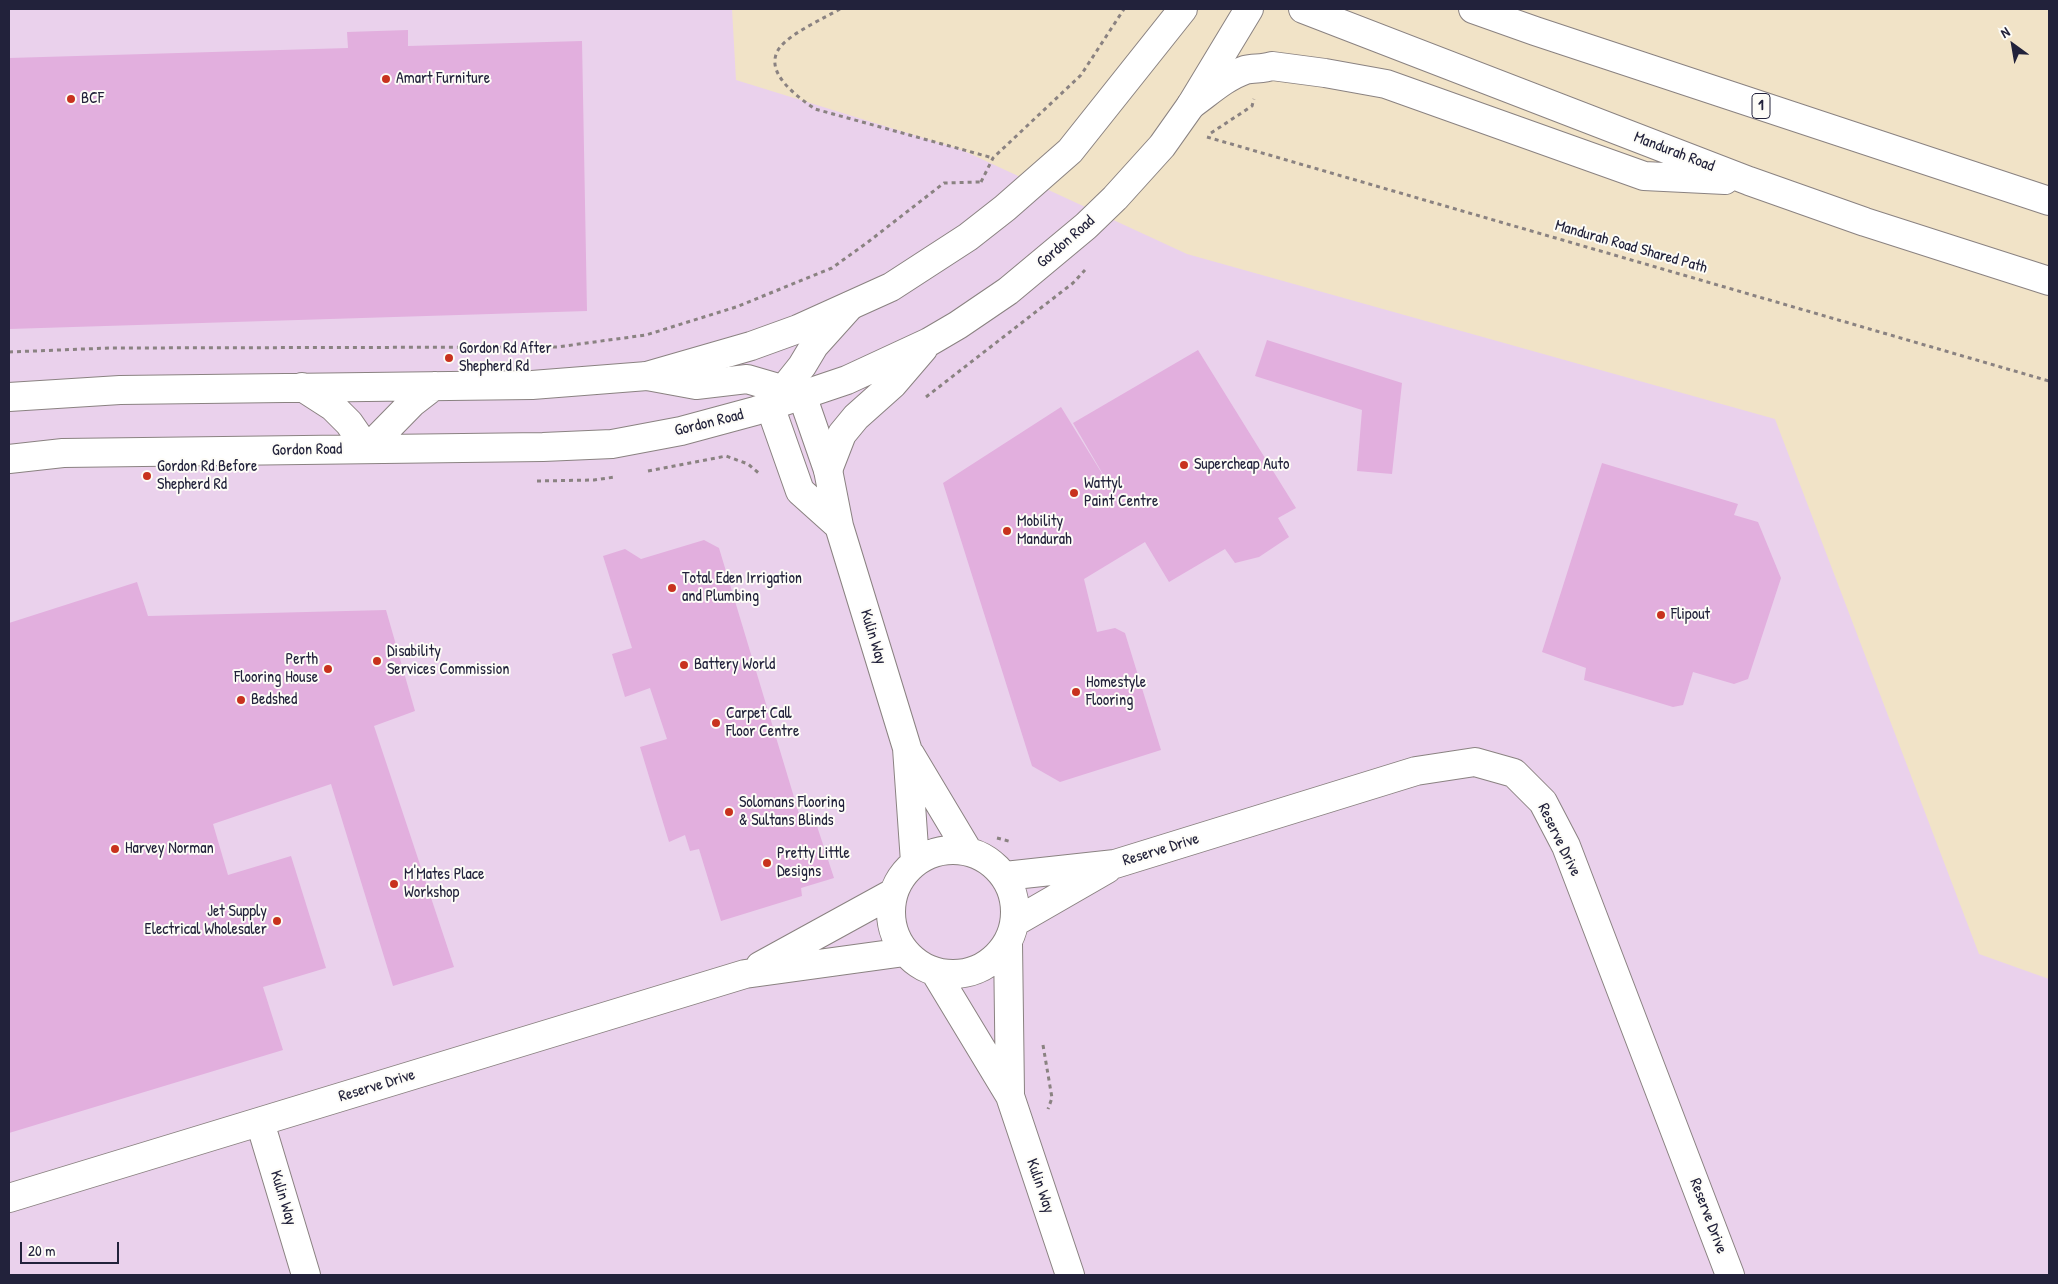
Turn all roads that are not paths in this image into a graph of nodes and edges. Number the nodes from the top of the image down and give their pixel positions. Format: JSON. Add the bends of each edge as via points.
{"nodes":[{"id":1,"x":1184,"y":9,"type":"edge"},
{"id":2,"x":1249,"y":9,"type":"edge"},
{"id":3,"x":1303,"y":9,"type":"edge"},
{"id":4,"x":1473,"y":9,"type":"edge"},
{"id":5,"x":1191,"y":105,"type":"junction"},
{"id":6,"x":1748,"y":181,"type":"junction"},
{"id":7,"x":2049,"y":201,"type":"edge"},
{"id":8,"x":2049,"y":281,"type":"edge"},
{"id":9,"x":850,"y":306,"type":"junction"},
{"id":10,"x":929,"y":342,"type":"junction"},
{"id":11,"x":647,"y":376,"type":"junction"},
{"id":12,"x":434,"y":386,"type":"junction"},
{"id":13,"x":302,"y":387,"type":"junction"},
{"id":14,"x":9,"y":397,"type":"edge"},
{"id":15,"x":785,"y":397,"type":"junction"},
{"id":16,"x":368,"y":449,"type":"junction"},
{"id":17,"x":9,"y":459,"type":"edge"},
{"id":18,"x":828,"y":470,"type":"junction"},
{"id":19,"x":839,"y":526,"type":"junction"},
{"id":20,"x":907,"y":748,"type":"junction"},
{"id":21,"x":968,"y":851,"type":"junction"},
{"id":22,"x":915,"y":862,"type":"junction"},
{"id":23,"x":1115,"y":864,"type":"junction"},
{"id":24,"x":1006,"y":876,"type":"junction"},
{"id":25,"x":893,"y":893,"type":"junction"},
{"id":26,"x":1012,"y":932,"type":"junction"},
{"id":27,"x":905,"y":952,"type":"junction"},
{"id":28,"x":935,"y":972,"type":"junction"},
{"id":29,"x":745,"y":974,"type":"junction"},
{"id":30,"x":1010,"y":1096,"type":"junction"},
{"id":31,"x":260,"y":1122,"type":"junction"},
{"id":32,"x":9,"y":1198,"type":"edge"},
{"id":33,"x":306,"y":1275,"type":"edge"},
{"id":34,"x":1070,"y":1275,"type":"edge"},
{"id":35,"x":1730,"y":1275,"type":"edge"}],
"edges":[{"from":1,"to":9,"type":"main road","via":[[1070,151],[968,237],[891,287]]},
{"from":2,"to":5,"type":"main road","name":"Gordon Road"},
{"from":3,"to":6,"type":"main road","name":"Mandurah Road"},
{"from":4,"to":7,"type":"main road","number":"1"},
{"from":5,"to":6,"type":"main road","via":[[1246,70],[1272,66],[1325,73],[1386,84],[1644,176]]},
{"from":5,"to":10,"type":"main road","name":"Gordon Road","via":[[1162,146],[1086,226],[1008,291]]},
{"from":6,"to":8,"type":"main road","name":"Mandurah Road"},
{"from":9,"to":11,"type":"main road","via":[[751,346]]},
{"from":9,"to":15,"type":"main road","via":[[814,346]]},
{"from":10,"to":15,"type":"main road","name":"Gordon Road","via":[[847,380]]},
{"from":10,"to":18,"type":"main road","via":[[893,384],[842,434]]},
{"from":11,"to":12,"type":"main road","via":[[532,385]]},
{"from":11,"to":15,"type":"main road","via":[[696,385],[747,379]]},
{"from":12,"to":13,"type":"main road"},
{"from":12,"to":16,"type":"main road","via":[[412,403]]},
{"from":13,"to":14,"type":"main road","via":[[120,390]]},
{"from":13,"to":16,"type":"main road","via":[[333,407]]},
{"from":15,"to":16,"type":"main road","name":"Gordon Road","via":[[681,431],[612,444]]},
{"from":15,"to":18,"type":"main road","name":"Kulin Way"},
{"from":15,"to":19,"type":"main road","via":[[800,491]]},
{"from":16,"to":17,"type":"main road","name":"Gordon Road","via":[[63,453]]},
{"from":18,"to":19,"type":"main road","name":"Kulin Way"},
{"from":19,"to":20,"type":"main road","name":"Kulin Way"},
{"from":20,"to":21,"type":"main road","name":"Kulin Way"},
{"from":20,"to":22,"type":"main road","name":"Kulin Way"},
{"from":21,"to":22,"type":"main road","via":[[950,849],[931,853]]},
{"from":21,"to":24,"type":"main road","via":[[995,864]]},
{"from":22,"to":25,"type":"main road"},
{"from":23,"to":24,"type":"main road","name":"Reserve Drive"},
{"from":23,"to":26,"type":"main road","name":"Reserve Drive"},
{"from":23,"to":35,"type":"main road","name":"Reserve Drive","via":[[1416,770],[1475,762],[1514,773],[1543,802],[1566,846]]},
{"from":24,"to":26,"type":"main road","via":[[1016,906]]},
{"from":25,"to":27,"type":"main road","via":[[890,914],[894,934]]},
{"from":25,"to":29,"type":"main road","name":"Reserve Drive"},
{"from":26,"to":28,"type":"main road","via":[[994,959],[976,970],[956,974]]},
{"from":26,"to":30,"type":"main road","name":"Kulin Way"},
{"from":27,"to":28,"type":"main road","via":[[918,964]]},
{"from":27,"to":29,"type":"main road","name":"Reserve Drive"},
{"from":28,"to":30,"type":"main road","name":"Kulin Way"},
{"from":29,"to":31,"type":"main road","name":"Reserve Drive"},
{"from":30,"to":34,"type":"main road","name":"Kulin Way"},
{"from":31,"to":32,"type":"main road","name":"Reserve Drive"},
{"from":31,"to":33,"type":"main road","name":"Kulin Way"}]}
